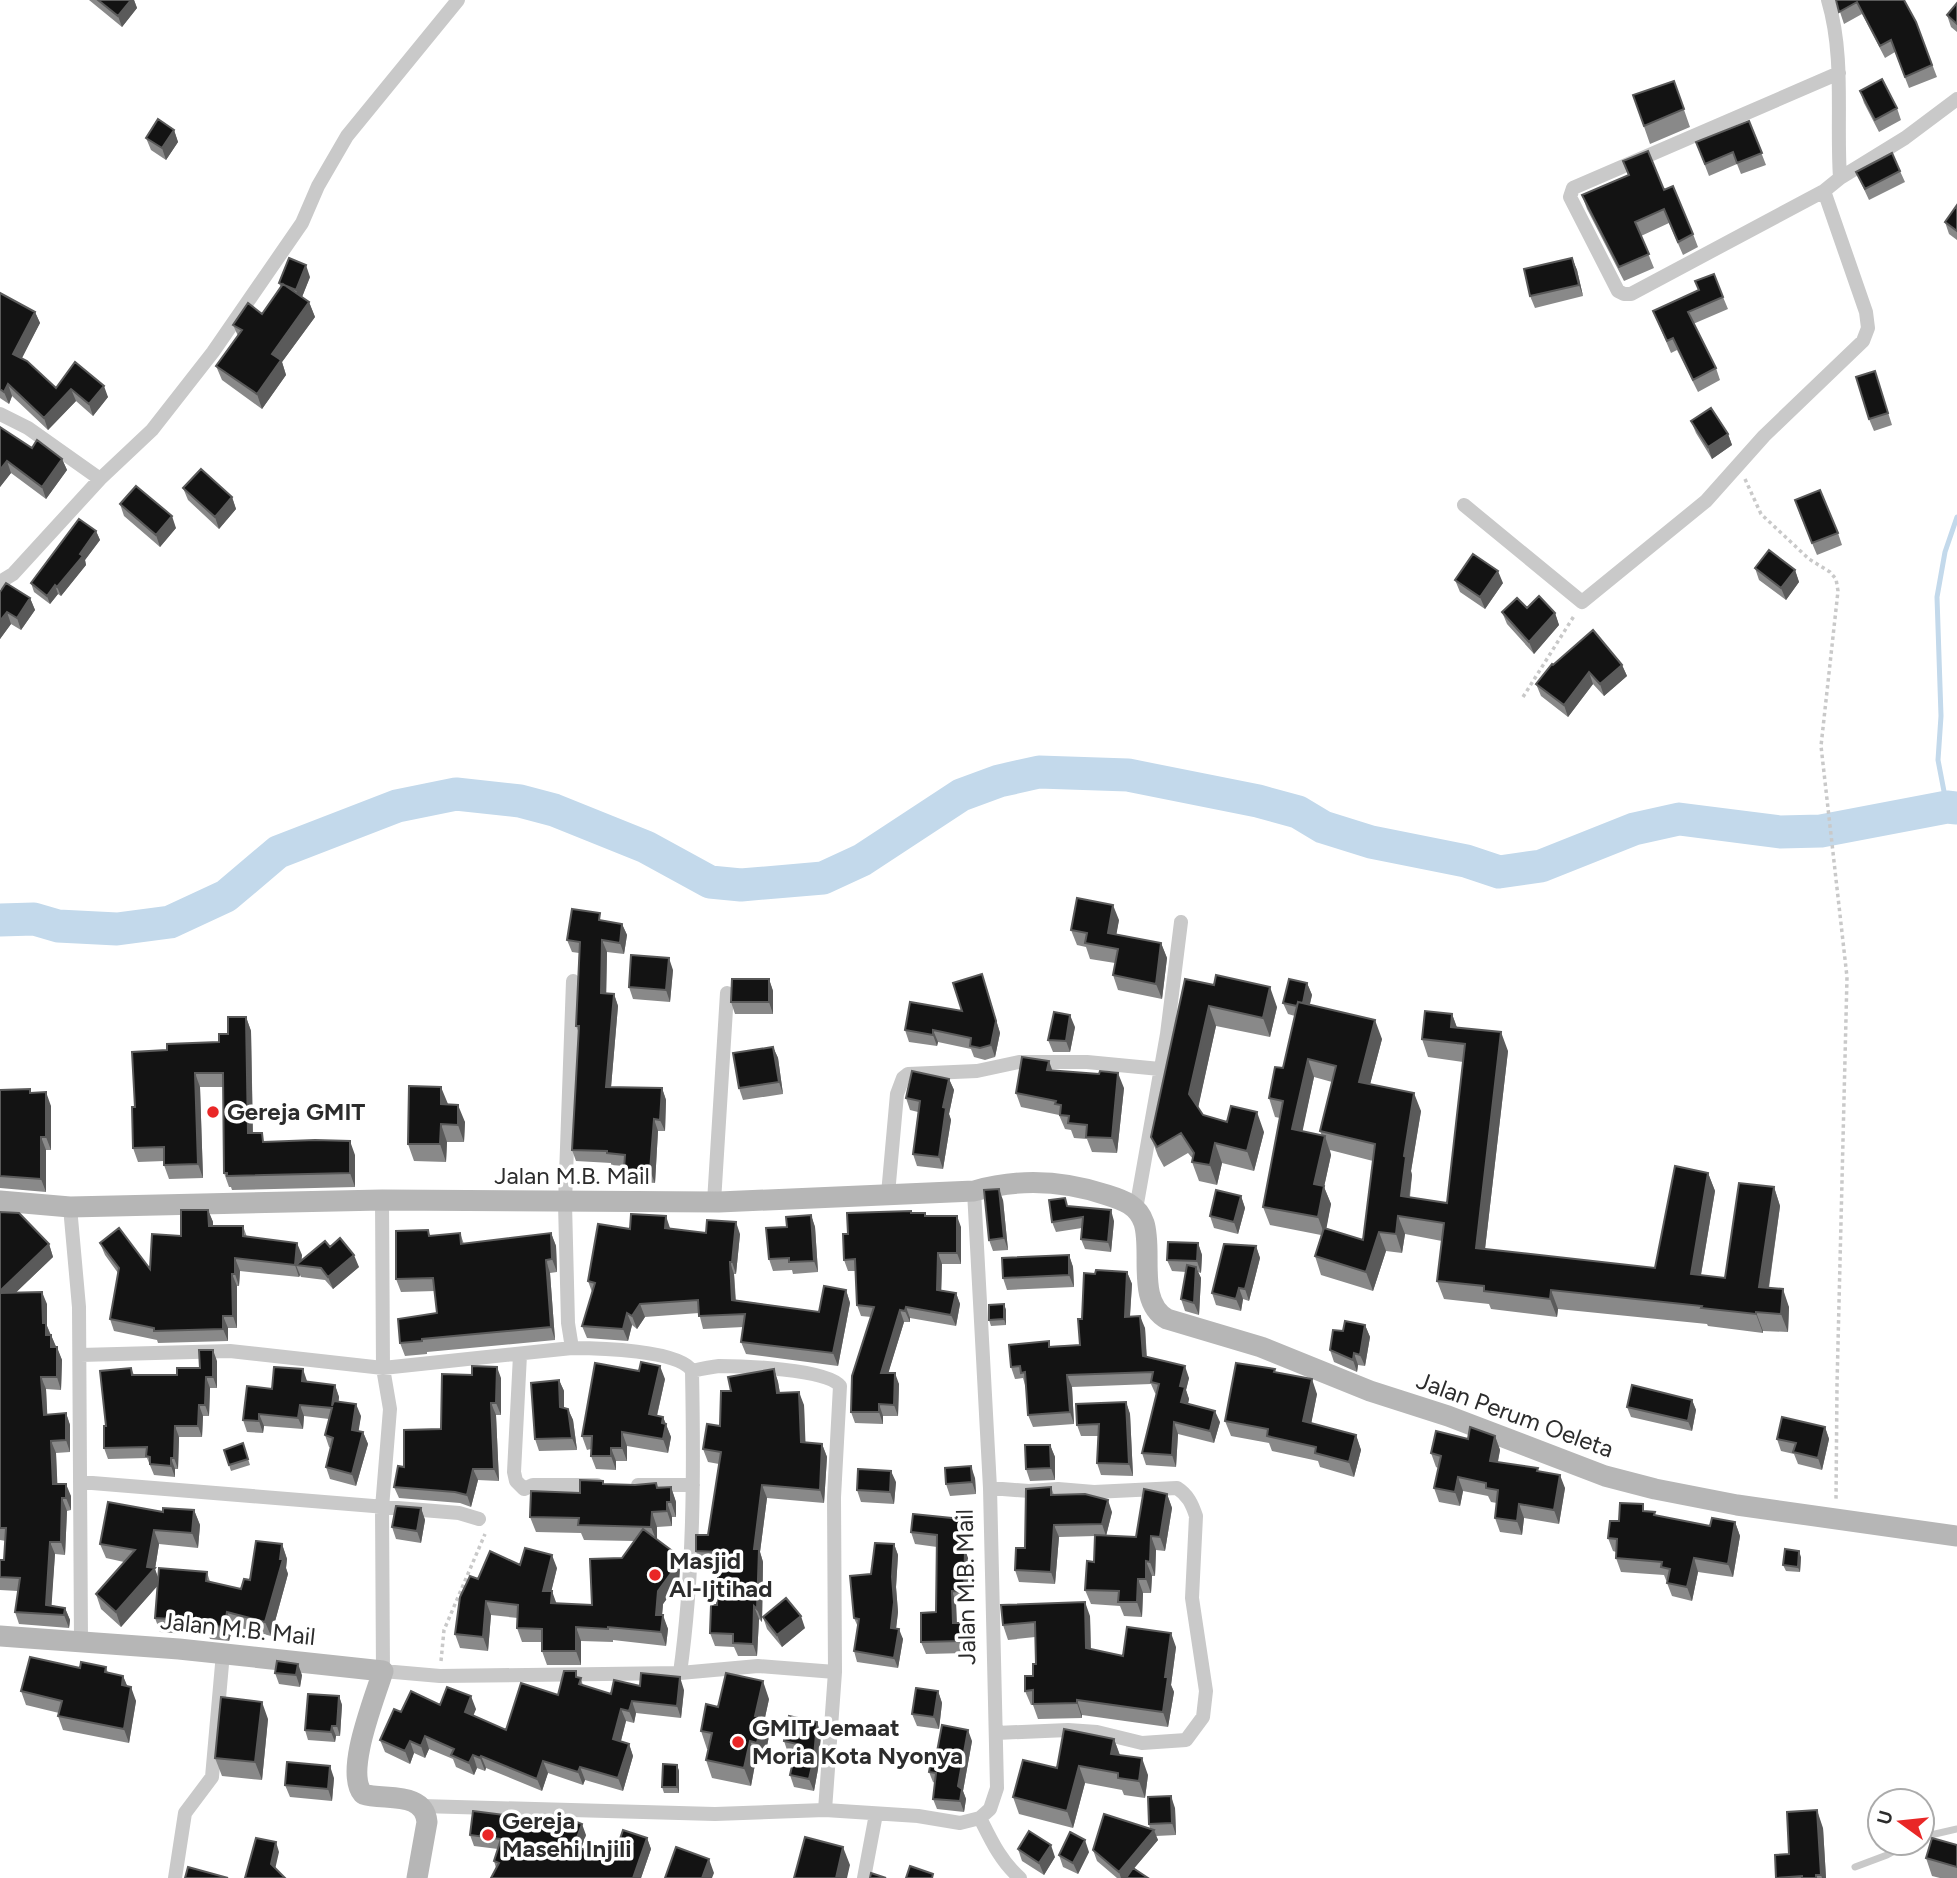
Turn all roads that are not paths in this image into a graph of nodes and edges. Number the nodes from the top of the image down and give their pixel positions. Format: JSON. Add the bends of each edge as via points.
{"nodes":[{"id":1,"x":458,"y":0,"type":"edge"},
{"id":2,"x":1828,"y":0,"type":"edge"},
{"id":3,"x":1839,"y":73,"type":"junction"},
{"id":4,"x":1957,"y":99,"type":"edge"},
{"id":5,"x":1840,"y":178,"type":"junction"},
{"id":6,"x":1824,"y":191,"type":"junction"},
{"id":7,"x":0,"y":414,"type":"edge"},
{"id":8,"x":100,"y":479,"type":"junction"},
{"id":9,"x":1464,"y":505,"type":"dead end"},
{"id":10,"x":0,"y":582,"type":"edge"},
{"id":11,"x":1181,"y":922,"type":"dead end"},
{"id":12,"x":573,"y":981,"type":"dead end"},
{"id":13,"x":727,"y":993,"type":"dead end"},
{"id":14,"x":1160,"y":1069,"type":"junction"},
{"id":15,"x":974,"y":1191,"type":"junction"},
{"id":16,"x":888,"y":1194,"type":"junction"},
{"id":17,"x":382,"y":1200,"type":"junction"},
{"id":18,"x":0,"y":1201,"type":"edge"},
{"id":19,"x":714,"y":1202,"type":"junction"},
{"id":20,"x":565,"y":1203,"type":"junction"},
{"id":21,"x":70,"y":1207,"type":"junction"},
{"id":22,"x":1140,"y":1216,"type":"junction"},
{"id":23,"x":572,"y":1348,"type":"junction"},
{"id":24,"x":79,"y":1354,"type":"junction"},
{"id":25,"x":520,"y":1354,"type":"junction"},
{"id":26,"x":383,"y":1368,"type":"junction"},
{"id":27,"x":692,"y":1371,"type":"junction"},
{"id":28,"x":80,"y":1482,"type":"junction"},
{"id":29,"x":693,"y":1485,"type":"junction"},
{"id":30,"x":990,"y":1488,"type":"junction"},
{"id":31,"x":382,"y":1508,"type":"junction"},
{"id":32,"x":479,"y":1519,"type":"road end"},
{"id":33,"x":1957,"y":1536,"type":"edge"},
{"id":34,"x":0,"y":1636,"type":"edge"},
{"id":35,"x":81,"y":1642,"type":"junction"},
{"id":36,"x":223,"y":1653,"type":"junction"},
{"id":37,"x":383,"y":1671,"type":"junction"},
{"id":38,"x":680,"y":1672,"type":"junction"},
{"id":39,"x":835,"y":1672,"type":"junction"},
{"id":40,"x":996,"y":1733,"type":"junction"},
{"id":41,"x":421,"y":1806,"type":"junction"},
{"id":42,"x":825,"y":1810,"type":"junction"},
{"id":43,"x":876,"y":1814,"type":"junction"},
{"id":44,"x":980,"y":1818,"type":"junction"},
{"id":45,"x":1957,"y":1829,"type":"edge"},
{"id":46,"x":1936,"y":1832,"type":"edge"},
{"id":47,"x":1882,"y":1857,"type":"edge"},
{"id":48,"x":1855,"y":1867,"type":"dead end"},
{"id":49,"x":175,"y":1878,"type":"edge"},
{"id":50,"x":417,"y":1878,"type":"edge"},
{"id":51,"x":864,"y":1878,"type":"edge"},
{"id":52,"x":1020,"y":1878,"type":"edge"}],
"edges":[{"from":1,"to":8,"type":"street","via":[[346,136],[302,223],[213,352],[152,430]]},
{"from":2,"to":3,"type":"street"},
{"from":3,"to":5,"type":"street"},
{"from":3,"to":6,"type":"street","via":[[1573,188],[1570,197],[1618,291],[1632,294]]},
{"from":4,"to":5,"type":"street"},
{"from":5,"to":6,"type":"street"},
{"from":6,"to":9,"type":"street","via":[[1868,328],[1863,341],[1764,436],[1706,500],[1582,602]]},
{"from":7,"to":8,"type":"street","via":[[28,428]]},
{"from":8,"to":10,"type":"street","via":[[13,574]]},
{"from":11,"to":14,"type":"street"},
{"from":12,"to":20,"type":"street"},
{"from":13,"to":19,"type":"street"},
{"from":14,"to":16,"type":"street","via":[[1019,1062],[977,1071],[908,1074],[897,1094]]},
{"from":14,"to":22,"type":"street"},
{"from":15,"to":16,"type":"street","name":"Jalan M.B. Mail"},
{"from":15,"to":22,"type":"street","via":[[1042,1181],[1079,1186],[1126,1202]]},
{"from":15,"to":30,"type":"street","name":"Jalan M.B. Mail"},
{"from":16,"to":19,"type":"street","name":"Jalan M.B. Mail"},
{"from":17,"to":20,"type":"street","name":"Jalan M.B. Mail"},
{"from":17,"to":21,"type":"street","name":"Jalan M.B. Mail"},
{"from":17,"to":26,"type":"street"},
{"from":18,"to":21,"type":"street","name":"Jalan M.B. Mail"},
{"from":19,"to":20,"type":"street","name":"Jalan M.B. Mail"},
{"from":20,"to":23,"type":"street"},
{"from":21,"to":24,"type":"street"},
{"from":22,"to":33,"type":"street","name":"Jalan Perum Oeleta","via":[[1151,1300],[1159,1315],[1167,1319],[1261,1347],[1605,1476],[1836,1520]]},
{"from":23,"to":25,"type":"street"},
{"from":23,"to":27,"type":"street","via":[[665,1357],[689,1365]]},
{"from":24,"to":26,"type":"street","via":[[230,1350]]},
{"from":24,"to":28,"type":"street"},
{"from":25,"to":26,"type":"street"},
{"from":25,"to":29,"type":"street","via":[[514,1472],[524,1489],[533,1485]]},
{"from":26,"to":31,"type":"street","via":[[390,1409]]},
{"from":27,"to":29,"type":"street"},
{"from":27,"to":39,"type":"street","via":[[717,1366],[804,1372],[833,1379],[840,1386],[834,1497]]},
{"from":28,"to":31,"type":"street"},
{"from":28,"to":35,"type":"street"},
{"from":29,"to":38,"type":"street","via":[[688,1617]]},
{"from":30,"to":40,"type":"street","name":"Jalan M.B. Mail"},
{"from":30,"to":40,"type":"street","via":[[1094,1493],[1177,1488],[1183,1492],[1196,1516],[1192,1598],[1206,1690],[1203,1717],[1186,1740],[1142,1743],[1068,1730]]},
{"from":31,"to":32,"type":"street","via":[[458,1513]]},
{"from":31,"to":37,"type":"street"},
{"from":34,"to":35,"type":"street","name":"Jalan M.B. Mail"},
{"from":35,"to":36,"type":"street","name":"Jalan M.B. Mail"},
{"from":36,"to":37,"type":"street","name":"Jalan M.B. Mail"},
{"from":36,"to":49,"type":"street","via":[[212,1777],[185,1813]]},
{"from":37,"to":38,"type":"street","name":"Jalan M.B. Mail","via":[[440,1676]]},
{"from":37,"to":41,"type":"street","via":[[359,1751],[357,1785],[371,1797],[408,1799]]},
{"from":38,"to":39,"type":"street","name":"Jalan M.B. Mail","via":[[758,1666]]},
{"from":39,"to":42,"type":"street"},
{"from":40,"to":44,"type":"street","name":"Jalan M.B. Mail","via":[[997,1788],[990,1809]]},
{"from":41,"to":42,"type":"street","via":[[715,1814]]},
{"from":41,"to":50,"type":"street","via":[[427,1822]]},
{"from":42,"to":43,"type":"street"},
{"from":43,"to":44,"type":"street","via":[[960,1823]]},
{"from":43,"to":51,"type":"street"},
{"from":44,"to":52,"type":"street","via":[[998,1853]]},
{"from":45,"to":46,"type":"lane"},
{"from":47,"to":48,"type":"lane"}]}
